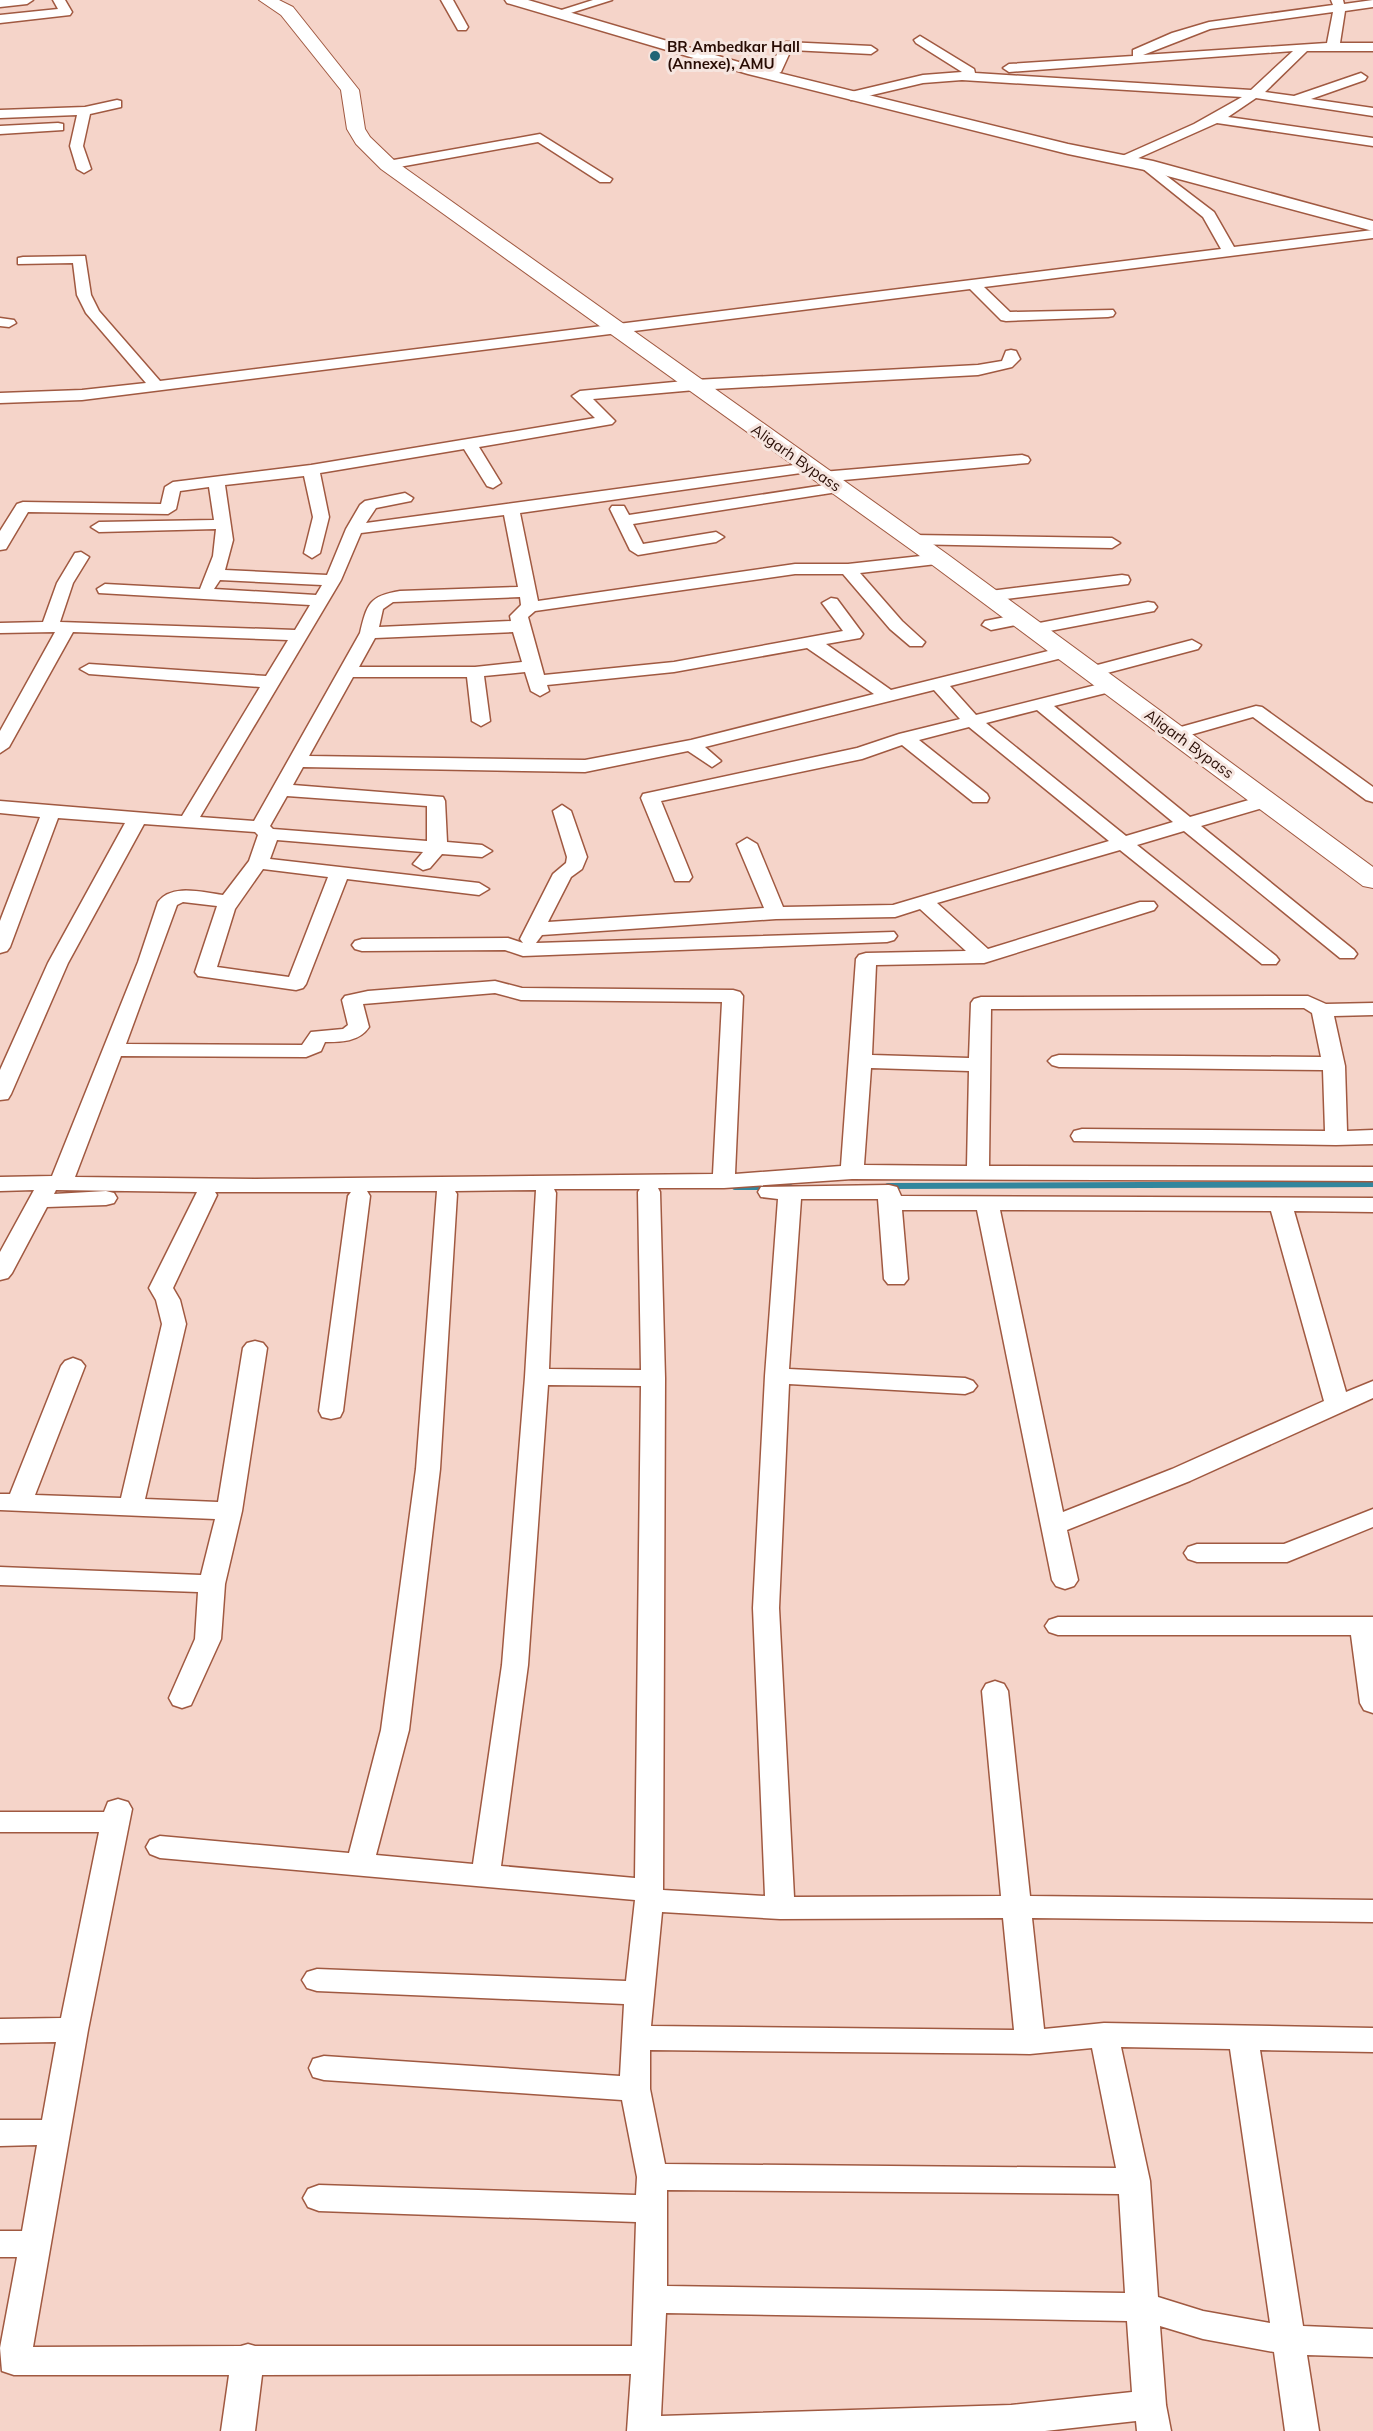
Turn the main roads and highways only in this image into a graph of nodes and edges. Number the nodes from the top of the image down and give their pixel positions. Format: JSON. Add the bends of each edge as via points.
{"nodes":[{"id":1,"x":267,"y":0,"type":"edge"},
{"id":2,"x":1373,"y":880,"type":"edge"}],
"edges":[{"from":1,"to":2,"type":"main road","name":"Aligarh Bypass","via":[[287,11],[350,90],[356,129],[388,165],[990,596]]}]}
